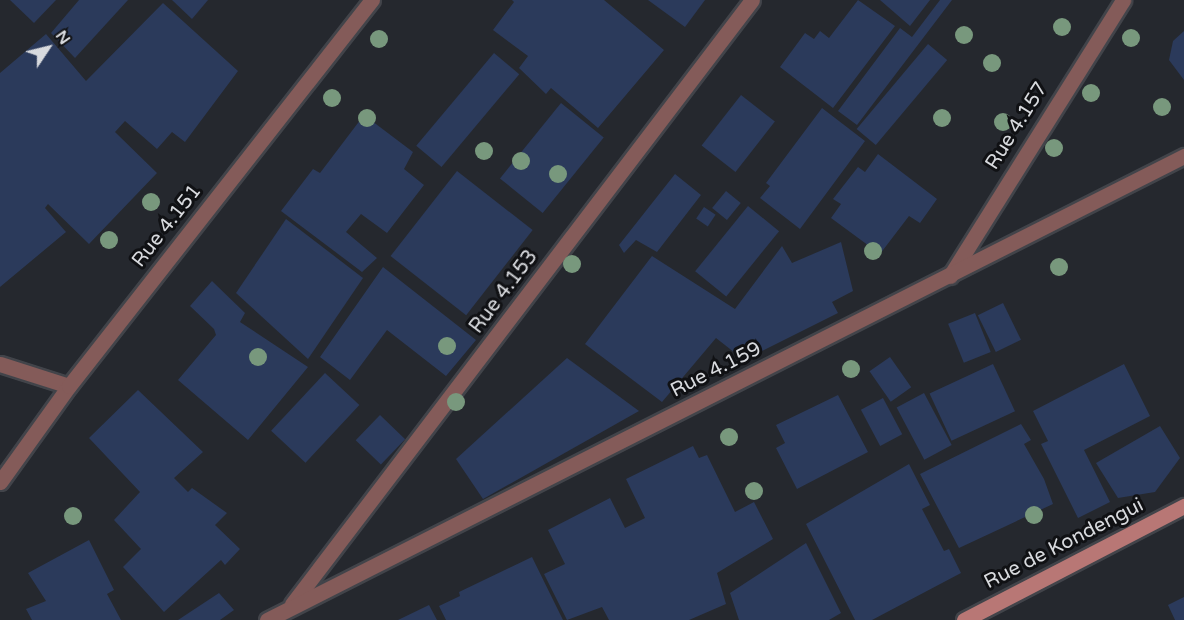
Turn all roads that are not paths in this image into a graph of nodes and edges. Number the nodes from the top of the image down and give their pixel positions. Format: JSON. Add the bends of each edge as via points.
{"nodes":[{"id":1,"x":372,"y":0,"type":"edge"},
{"id":2,"x":752,"y":0,"type":"edge"},
{"id":3,"x":1123,"y":0,"type":"edge"},
{"id":4,"x":1184,"y":156,"type":"edge"},
{"id":5,"x":950,"y":276,"type":"junction"},
{"id":6,"x":0,"y":364,"type":"edge"},
{"id":7,"x":69,"y":386,"type":"junction"},
{"id":8,"x":0,"y":482,"type":"edge"},
{"id":9,"x":1184,"y":506,"type":"edge"},
{"id":10,"x":289,"y":609,"type":"junction"},
{"id":11,"x":267,"y":620,"type":"edge"},
{"id":12,"x":964,"y":620,"type":"edge"}],
"edges":[{"from":1,"to":7,"type":"street","name":"Rue 4.151"},
{"from":2,"to":10,"type":"street","name":"Rue 4.153"},
{"from":3,"to":5,"type":"street","name":"Rue 4.157"},
{"from":4,"to":5,"type":"street","name":"Rue 4.159"},
{"from":5,"to":10,"type":"street","name":"Rue 4.159"},
{"from":6,"to":7,"type":"street"},
{"from":7,"to":8,"type":"street","name":"Rue 4.151"},
{"from":9,"to":12,"type":"main road","name":"Rue de Kondengui"},
{"from":10,"to":11,"type":"street","name":"Rue 4.159"}]}
